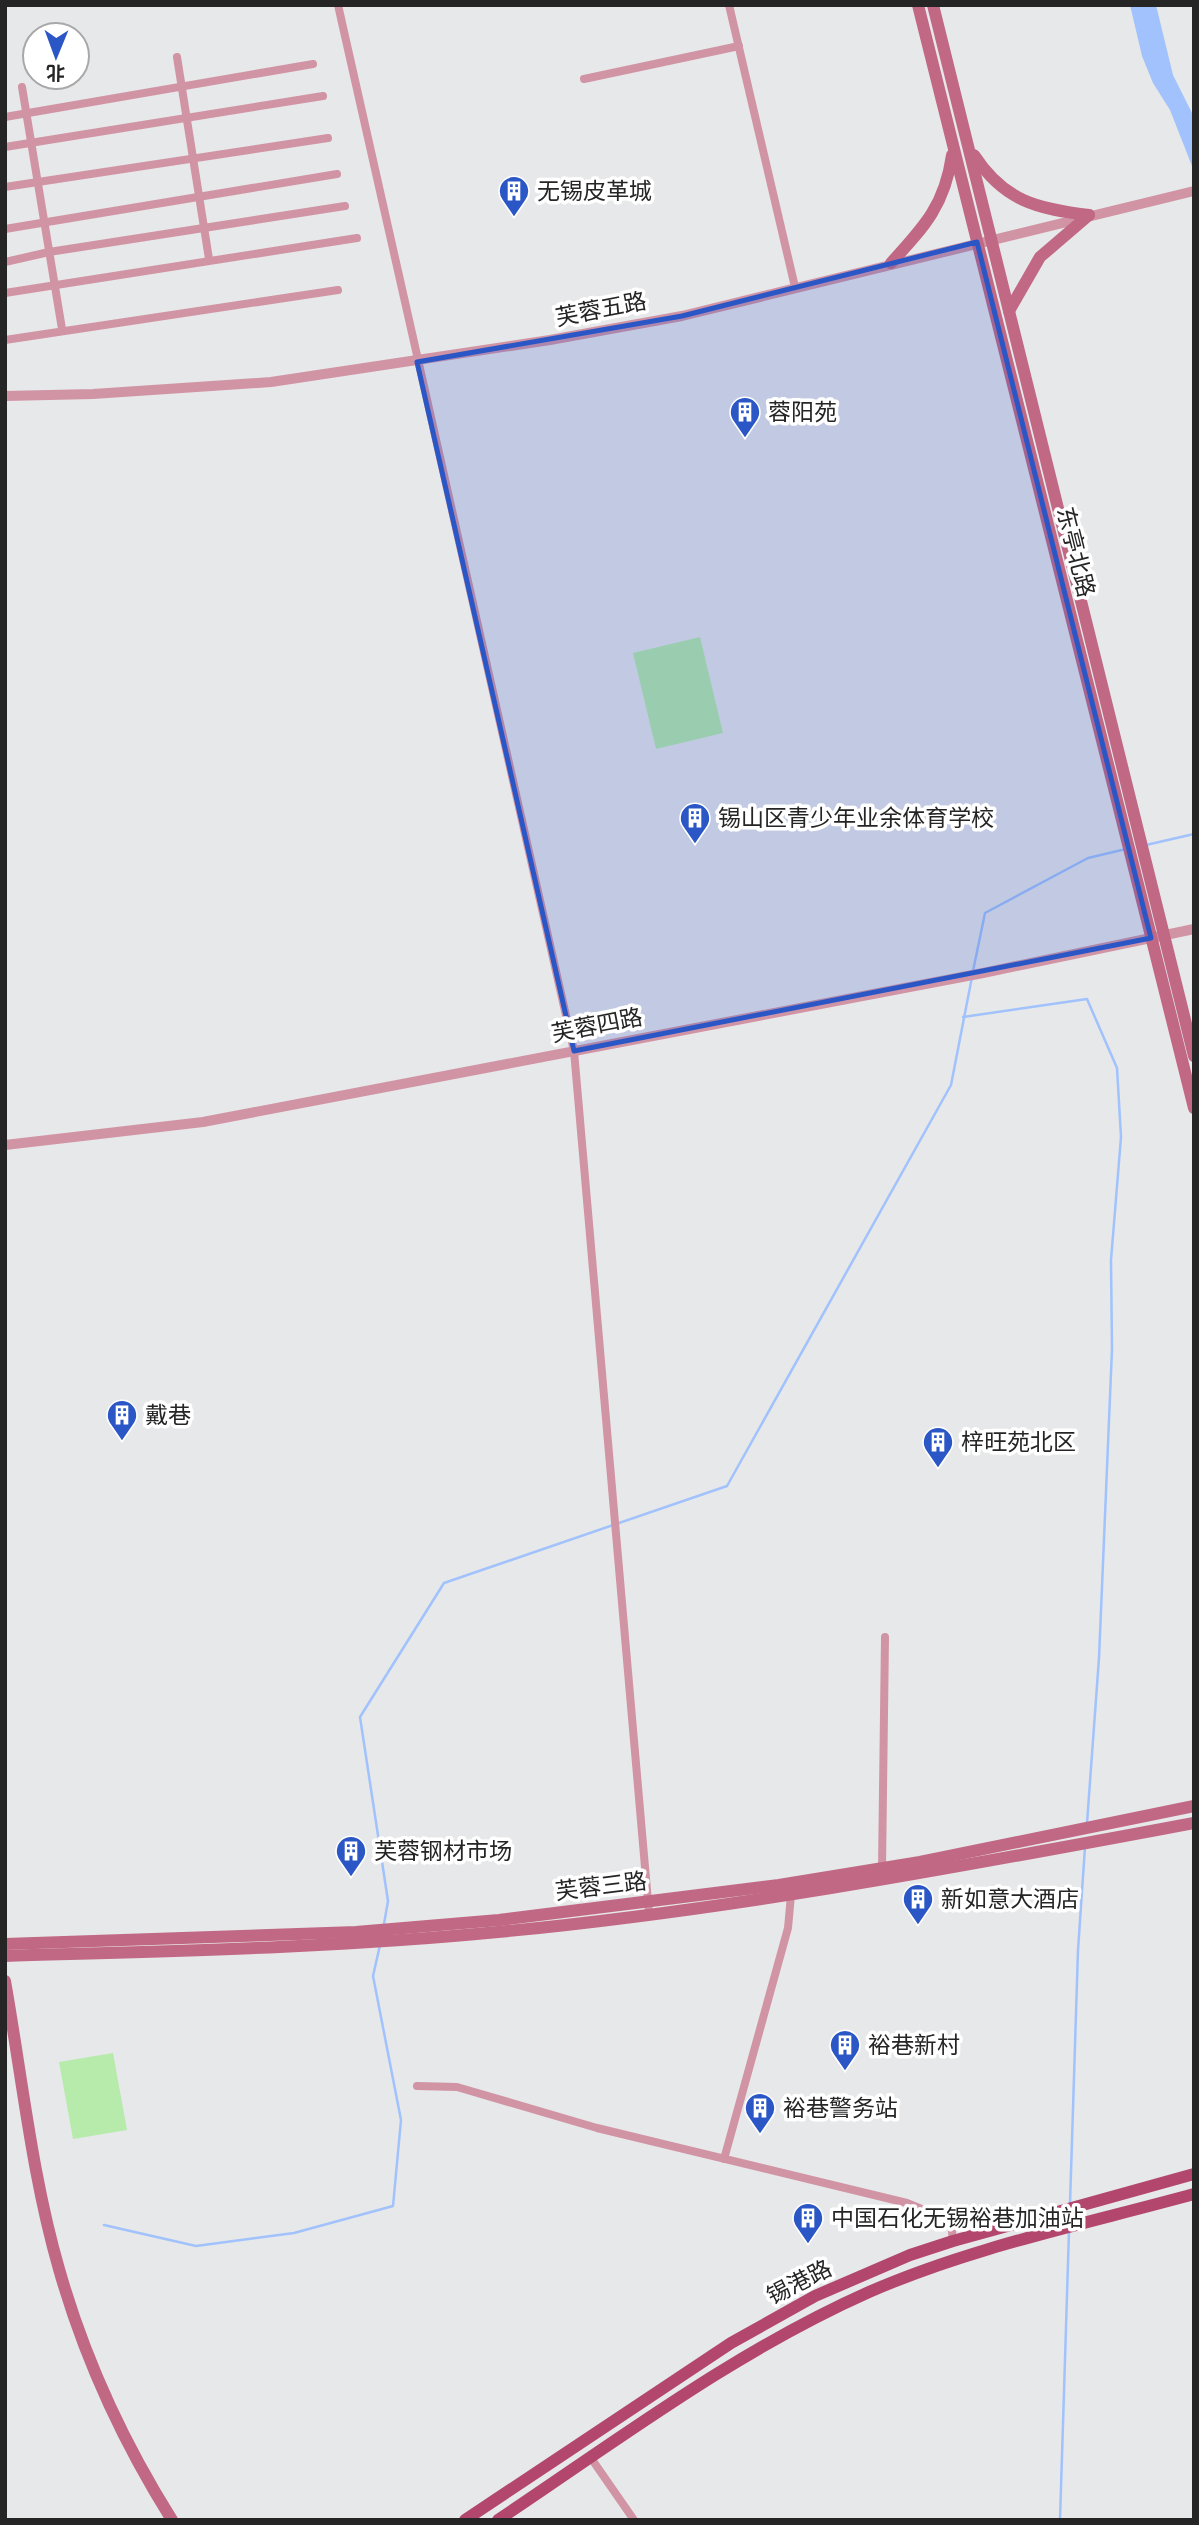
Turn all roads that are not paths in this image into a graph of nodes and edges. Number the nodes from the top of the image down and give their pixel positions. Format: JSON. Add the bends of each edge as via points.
{"nodes":[{"id":1,"x":338,"y":5,"type":"edge"},
{"id":2,"x":729,"y":5,"type":"edge"},
{"id":3,"x":918,"y":5,"type":"edge"},
{"id":4,"x":933,"y":5,"type":"edge"},
{"id":5,"x":739,"y":46,"type":"junction"},
{"id":6,"x":177,"y":57,"type":"dead end"},
{"id":7,"x":313,"y":64,"type":"dead end"},
{"id":8,"x":583,"y":79,"type":"dead end"},
{"id":9,"x":181,"y":84,"type":"junction"},
{"id":10,"x":23,"y":91,"type":"edge"},
{"id":11,"x":323,"y":96,"type":"dead end"},
{"id":12,"x":26,"y":113,"type":"junction"},
{"id":13,"x":5,"y":117,"type":"edge"},
{"id":14,"x":187,"y":118,"type":"junction"},
{"id":15,"x":328,"y":138,"type":"dead end"},
{"id":16,"x":31,"y":143,"type":"junction"},
{"id":17,"x":967,"y":144,"type":"junction"},
{"id":18,"x":5,"y":147,"type":"edge"},
{"id":19,"x":953,"y":148,"type":"junction"},
{"id":20,"x":193,"y":157,"type":"junction"},
{"id":21,"x":337,"y":174,"type":"dead end"},
{"id":22,"x":38,"y":182,"type":"junction"},
{"id":23,"x":5,"y":187,"type":"edge"},
{"id":24,"x":1194,"y":191,"type":"edge"},
{"id":25,"x":199,"y":197,"type":"junction"},
{"id":26,"x":345,"y":206,"type":"dead end"},
{"id":27,"x":1089,"y":215,"type":"junction"},
{"id":28,"x":45,"y":223,"type":"junction"},
{"id":29,"x":204,"y":228,"type":"junction"},
{"id":30,"x":5,"y":229,"type":"edge"},
{"id":31,"x":357,"y":238,"type":"dead end"},
{"id":32,"x":991,"y":238,"type":"junction"},
{"id":33,"x":977,"y":242,"type":"junction"},
{"id":34,"x":49,"y":252,"type":"junction"},
{"id":35,"x":209,"y":259,"type":"junction"},
{"id":36,"x":5,"y":262,"type":"edge"},
{"id":37,"x":891,"y":263,"type":"junction"},
{"id":38,"x":55,"y":285,"type":"junction"},
{"id":39,"x":795,"y":287,"type":"junction"},
{"id":40,"x":338,"y":290,"type":"dead end"},
{"id":41,"x":5,"y":293,"type":"edge"},
{"id":42,"x":1009,"y":312,"type":"junction"},
{"id":43,"x":62,"y":329,"type":"junction"},
{"id":44,"x":5,"y":340,"type":"edge"},
{"id":45,"x":417,"y":362,"type":"junction"},
{"id":46,"x":5,"y":396,"type":"edge"},
{"id":47,"x":1139,"y":863,"type":"junction"},
{"id":48,"x":1194,"y":929,"type":"edge"},
{"id":49,"x":1157,"y":937,"type":"junction"},
{"id":50,"x":574,"y":1051,"type":"junction"},
{"id":51,"x":1194,"y":1056,"type":"edge"},
{"id":52,"x":1194,"y":1108,"type":"edge"},
{"id":53,"x":5,"y":1145,"type":"edge"},
{"id":54,"x":885,"y":1637,"type":"dead end"},
{"id":55,"x":1194,"y":1806,"type":"edge"},
{"id":56,"x":1194,"y":1823,"type":"edge"},
{"id":57,"x":1060,"y":1840,"type":"junction"},
{"id":58,"x":883,"y":1868,"type":"junction"},
{"id":59,"x":791,"y":1895,"type":"junction"},
{"id":60,"x":648,"y":1908,"type":"junction"},
{"id":61,"x":356,"y":1938,"type":"junction"},
{"id":62,"x":5,"y":1944,"type":"edge"},
{"id":63,"x":5,"y":1956,"type":"edge"},
{"id":64,"x":5,"y":1982,"type":"edge"},
{"id":65,"x":416,"y":2086,"type":"dead end"},
{"id":66,"x":724,"y":2159,"type":"junction"},
{"id":67,"x":1194,"y":2174,"type":"edge"},
{"id":68,"x":1194,"y":2194,"type":"edge"},
{"id":69,"x":953,"y":2241,"type":"junction"},
{"id":70,"x":591,"y":2458,"type":"junction"},
{"id":71,"x":172,"y":2520,"type":"edge"},
{"id":72,"x":465,"y":2520,"type":"edge"},
{"id":73,"x":498,"y":2520,"type":"edge"},
{"id":74,"x":634,"y":2520,"type":"edge"}],
"edges":[{"from":1,"to":45,"type":"street"},
{"from":2,"to":5,"type":"street"},
{"from":3,"to":19,"type":"main road","name":"东亭北路"},
{"from":4,"to":17,"type":"main road","name":"东亭北路"},
{"from":5,"to":8,"type":"street"},
{"from":5,"to":39,"type":"street"},
{"from":6,"to":9,"type":"street"},
{"from":7,"to":9,"type":"street"},
{"from":9,"to":12,"type":"street"},
{"from":9,"to":14,"type":"street"},
{"from":10,"to":12,"type":"street"},
{"from":11,"to":14,"type":"street"},
{"from":12,"to":13,"type":"street"},
{"from":12,"to":16,"type":"street"},
{"from":14,"to":16,"type":"street"},
{"from":14,"to":20,"type":"street"},
{"from":15,"to":20,"type":"street"},
{"from":16,"to":18,"type":"street"},
{"from":16,"to":22,"type":"street"},
{"from":17,"to":27,"type":"main road","via":[[987,175],[1013,196],[1045,210]]},
{"from":17,"to":32,"type":"main road","name":"东亭北路"},
{"from":19,"to":33,"type":"main road","name":"东亭北路"},
{"from":19,"to":37,"type":"main road","via":[[948,185],[930,221]]},
{"from":20,"to":22,"type":"street"},
{"from":20,"to":25,"type":"street"},
{"from":21,"to":25,"type":"street"},
{"from":22,"to":23,"type":"street"},
{"from":22,"to":28,"type":"street"},
{"from":24,"to":27,"type":"street","name":"芙蓉五路"},
{"from":25,"to":28,"type":"street"},
{"from":25,"to":29,"type":"street"},
{"from":26,"to":29,"type":"street"},
{"from":27,"to":32,"type":"street","name":"芙蓉五路"},
{"from":27,"to":42,"type":"main road","via":[[1040,257]]},
{"from":28,"to":30,"type":"street"},
{"from":28,"to":34,"type":"street"},
{"from":29,"to":34,"type":"street"},
{"from":29,"to":35,"type":"street"},
{"from":31,"to":35,"type":"street"},
{"from":32,"to":33,"type":"street","name":"芙蓉五路"},
{"from":32,"to":42,"type":"main road","name":"东亭北路"},
{"from":33,"to":37,"type":"street","name":"芙蓉五路"},
{"from":33,"to":47,"type":"main road","name":"东亭北路","via":[[1125,837]]},
{"from":34,"to":36,"type":"street"},
{"from":34,"to":38,"type":"street"},
{"from":35,"to":38,"type":"street"},
{"from":37,"to":39,"type":"street","name":"芙蓉五路"},
{"from":38,"to":41,"type":"street"},
{"from":38,"to":43,"type":"street"},
{"from":39,"to":45,"type":"street","name":"芙蓉五路","via":[[682,316]]},
{"from":40,"to":43,"type":"street"},
{"from":42,"to":47,"type":"main road","name":"东亭北路","via":[[1139,833]]},
{"from":43,"to":44,"type":"street"},
{"from":45,"to":46,"type":"street","name":"芙蓉五路","via":[[271,382]]},
{"from":45,"to":50,"type":"street"},
{"from":47,"to":49,"type":"main road","name":"东亭北路"},
{"from":48,"to":49,"type":"street","name":"芙蓉四路"},
{"from":49,"to":50,"type":"street","name":"芙蓉四路"},
{"from":49,"to":51,"type":"main road","name":"东亭北路"},
{"from":49,"to":52,"type":"main road","name":"东亭北路"},
{"from":50,"to":53,"type":"street","name":"芙蓉四路","via":[[203,1122]]},
{"from":50,"to":60,"type":"street"},
{"from":54,"to":58,"type":"street"},
{"from":55,"to":57,"type":"main road","name":"芙蓉三路","via":[[1113,1822]]},
{"from":56,"to":57,"type":"main road","name":"芙蓉三路","via":[[1116,1837]]},
{"from":57,"to":58,"type":"main road","name":"芙蓉三路"},
{"from":57,"to":59,"type":"main road","name":"芙蓉三路","via":[[922,1874]]},
{"from":58,"to":60,"type":"main road","name":"芙蓉三路"},
{"from":59,"to":60,"type":"main road","name":"芙蓉三路"},
{"from":59,"to":66,"type":"street","via":[[788,1928]]},
{"from":60,"to":61,"type":"main road","name":"芙蓉三路"},
{"from":61,"to":62,"type":"main road","name":"芙蓉三路"},
{"from":61,"to":63,"type":"main road","name":"芙蓉三路"},
{"from":64,"to":71,"type":"main road","via":[[59,2268],[101,2385]]},
{"from":65,"to":66,"type":"street","via":[[457,2087]]},
{"from":66,"to":69,"type":"street","via":[[907,2203],[951,2221]]},
{"from":67,"to":69,"type":"main road","name":"锡港路"},
{"from":68,"to":70,"type":"main road","name":"锡港路","via":[[917,2272],[824,2313],[740,2359]]},
{"from":69,"to":72,"type":"main road","name":"锡港路","via":[[863,2274],[774,2318]]},
{"from":70,"to":73,"type":"main road","name":"锡港路"},
{"from":70,"to":74,"type":"street"}]}
